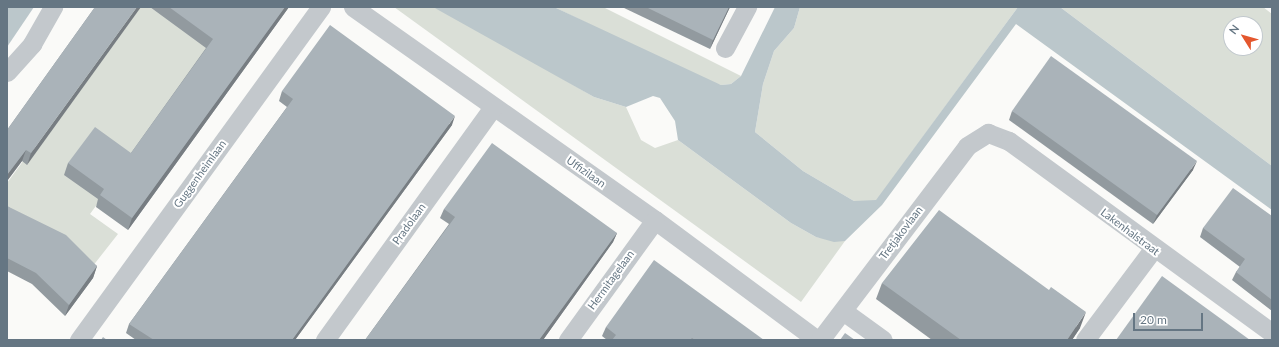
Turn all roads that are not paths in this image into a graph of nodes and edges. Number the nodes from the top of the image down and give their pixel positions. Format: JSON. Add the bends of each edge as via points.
{"nodes":[{"id":1,"x":53,"y":7,"type":"edge"},
{"id":2,"x":322,"y":7,"type":"edge"},
{"id":3,"x":353,"y":7,"type":"edge"},
{"id":4,"x":746,"y":7,"type":"edge"},
{"id":5,"x":725,"y":48,"type":"dead end"},
{"id":6,"x":7,"y":72,"type":"edge"},
{"id":7,"x":493,"y":107,"type":"junction"},
{"id":8,"x":988,"y":132,"type":"joint"},
{"id":9,"x":655,"y":220,"type":"junction"},
{"id":10,"x":1153,"y":249,"type":"junction"},
{"id":11,"x":843,"y":310,"type":"junction"},
{"id":12,"x":1272,"y":333,"type":"edge"},
{"id":13,"x":88,"y":337,"type":"edge"},
{"id":14,"x":325,"y":340,"type":"edge"},
{"id":15,"x":568,"y":340,"type":"edge"},
{"id":16,"x":819,"y":340,"type":"edge"},
{"id":17,"x":883,"y":340,"type":"edge"},
{"id":18,"x":1085,"y":340,"type":"edge"}],
"edges":[{"from":1,"to":6,"type":"street","via":[[32,44]]},
{"from":2,"to":13,"type":"street","name":"Guggenheimlaan"},
{"from":3,"to":7,"type":"street","name":"Uffizilaan"},
{"from":4,"to":5,"type":"street"},
{"from":7,"to":9,"type":"street","name":"Uffizilaan"},
{"from":7,"to":14,"type":"street","name":"Pradolaan"},
{"from":8,"to":10,"type":"street","name":"Lakenhalstraat","via":[[1009,141]]},
{"from":8,"to":11,"type":"street","name":"Tretjakovlaan","via":[[967,146]]},
{"from":9,"to":15,"type":"street","name":"Hermitagelaan"},
{"from":9,"to":16,"type":"street","name":"Uffizilaan"},
{"from":10,"to":12,"type":"street","name":"Lakenhalstraat"},
{"from":10,"to":18,"type":"street"},
{"from":11,"to":16,"type":"street","name":"Tretjakovlaan"},
{"from":11,"to":17,"type":"street"}]}
